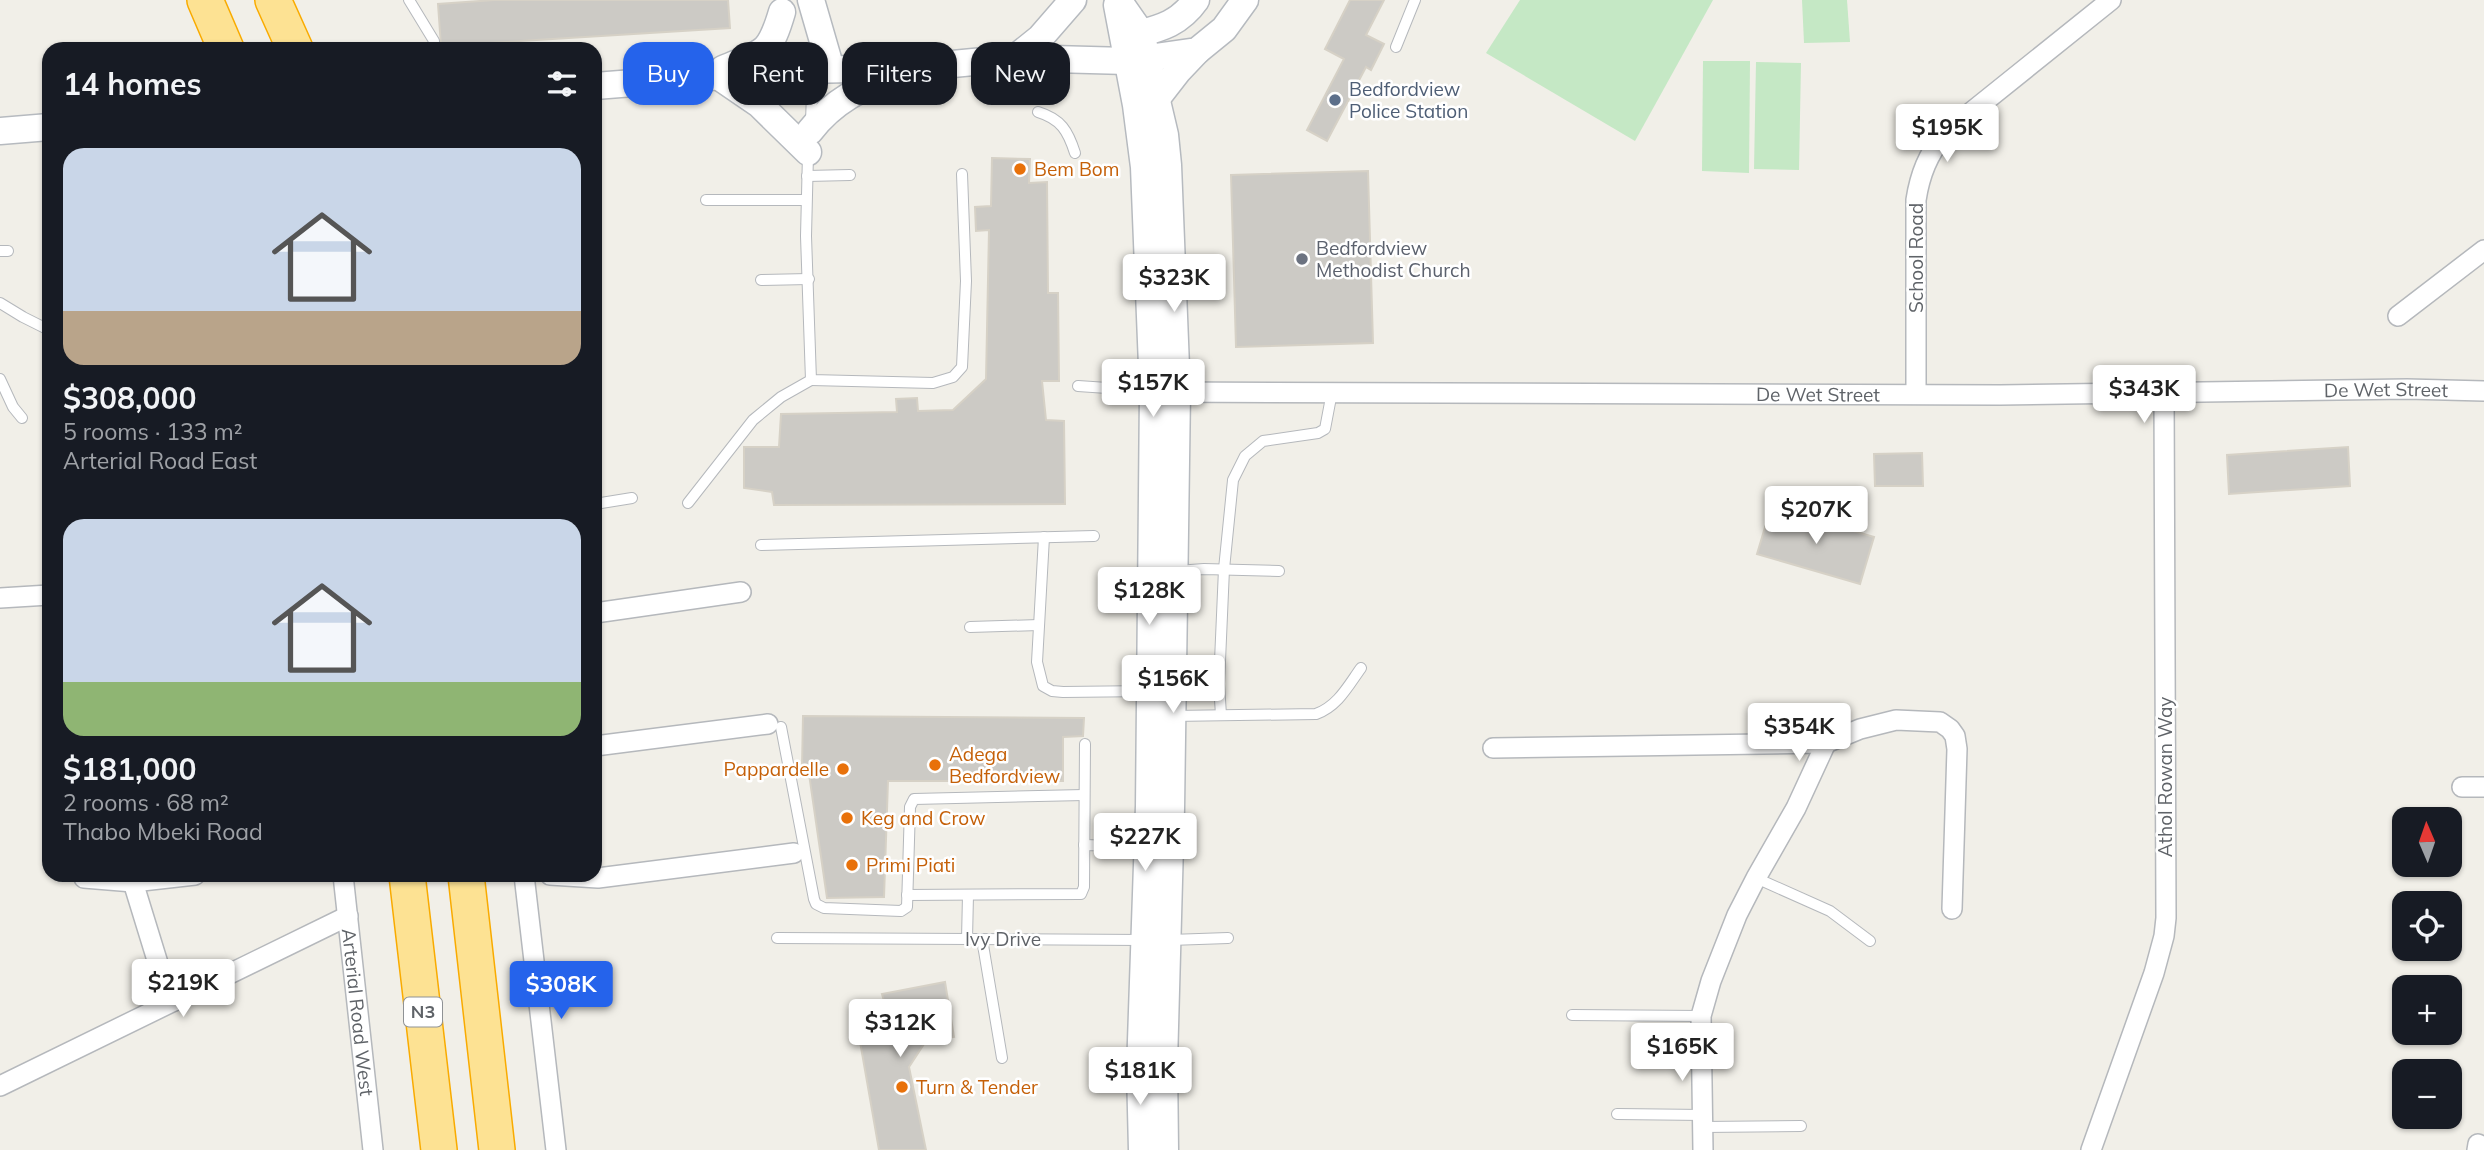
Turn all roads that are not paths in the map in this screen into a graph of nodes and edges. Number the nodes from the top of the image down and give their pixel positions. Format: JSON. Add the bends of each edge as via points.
{"nodes":[{"id":1,"x":205,"y":0,"type":"edge"},
{"id":2,"x":273,"y":0,"type":"edge"},
{"id":3,"x":409,"y":0,"type":"edge"},
{"id":4,"x":811,"y":0,"type":"edge"},
{"id":5,"x":1073,"y":0,"type":"edge"},
{"id":6,"x":1117,"y":0,"type":"edge"},
{"id":7,"x":1196,"y":0,"type":"edge"},
{"id":8,"x":1245,"y":0,"type":"edge"},
{"id":9,"x":1415,"y":0,"type":"edge"},
{"id":10,"x":2111,"y":0,"type":"edge"},
{"id":11,"x":781,"y":6,"type":"edge"},
{"id":12,"x":434,"y":41,"type":"dead end"},
{"id":13,"x":223,"y":42,"type":"edge"},
{"id":14,"x":292,"y":42,"type":"edge"},
{"id":15,"x":799,"y":42,"type":"edge"},
{"id":16,"x":814,"y":42,"type":"edge"},
{"id":17,"x":1035,"y":42,"type":"edge"},
{"id":18,"x":1134,"y":47,"type":"junction"},
{"id":19,"x":1396,"y":47,"type":"dead end"},
{"id":20,"x":1197,"y":51,"type":"junction"},
{"id":21,"x":1070,"y":58,"type":"edge"},
{"id":22,"x":714,"y":75,"type":"edge"},
{"id":23,"x":714,"y":79,"type":"edge"},
{"id":24,"x":623,"y":84,"type":"edge"},
{"id":25,"x":602,"y":85,"type":"edge"},
{"id":26,"x":842,"y":100,"type":"edge"},
{"id":27,"x":1147,"y":102,"type":"junction"},
{"id":28,"x":814,"y":105,"type":"edge"},
{"id":29,"x":1038,"y":113,"type":"dead end"},
{"id":30,"x":42,"y":128,"type":"edge"},
{"id":31,"x":0,"y":131,"type":"edge"},
{"id":32,"x":808,"y":153,"type":"junction"},
{"id":33,"x":1075,"y":153,"type":"dead end"},
{"id":34,"x":962,"y":174,"type":"dead end"},
{"id":35,"x":850,"y":175,"type":"dead end"},
{"id":36,"x":706,"y":200,"type":"dead end"},
{"id":37,"x":806,"y":200,"type":"junction"},
{"id":38,"x":2484,"y":250,"type":"edge"},
{"id":39,"x":809,"y":279,"type":"junction"},
{"id":40,"x":761,"y":280,"type":"dead end"},
{"id":41,"x":0,"y":303,"type":"edge"},
{"id":42,"x":2398,"y":316,"type":"dead end"},
{"id":43,"x":42,"y":326,"type":"edge"},
{"id":44,"x":0,"y":379,"type":"edge"},
{"id":45,"x":811,"y":380,"type":"junction"},
{"id":46,"x":1078,"y":386,"type":"dead end"},
{"id":47,"x":1165,"y":391,"type":"junction"},
{"id":48,"x":2164,"y":391,"type":"junction"},
{"id":49,"x":2484,"y":391,"type":"edge"},
{"id":50,"x":1332,"y":392,"type":"junction"},
{"id":51,"x":1916,"y":394,"type":"junction"},
{"id":52,"x":22,"y":418,"type":"dead end"},
{"id":53,"x":632,"y":498,"type":"dead end"},
{"id":54,"x":602,"y":503,"type":"edge"},
{"id":55,"x":688,"y":503,"type":"dead end"},
{"id":56,"x":1094,"y":536,"type":"dead end"},
{"id":57,"x":1044,"y":537,"type":"junction"},
{"id":58,"x":761,"y":545,"type":"dead end"},
{"id":59,"x":1224,"y":569,"type":"junction"},
{"id":60,"x":1279,"y":571,"type":"dead end"},
{"id":61,"x":1163,"y":572,"type":"junction"},
{"id":62,"x":741,"y":592,"type":"dead end"},
{"id":63,"x":42,"y":595,"type":"edge"},
{"id":64,"x":0,"y":598,"type":"edge"},
{"id":65,"x":602,"y":612,"type":"edge"},
{"id":66,"x":1039,"y":625,"type":"junction"},
{"id":67,"x":970,"y":627,"type":"dead end"},
{"id":68,"x":1361,"y":668,"type":"dead end"},
{"id":69,"x":1161,"y":704,"type":"junction"},
{"id":70,"x":1221,"y":715,"type":"junction"},
{"id":71,"x":774,"y":726,"type":"joint"},
{"id":72,"x":1826,"y":743,"type":"junction"},
{"id":73,"x":1085,"y":744,"type":"dead end"},
{"id":74,"x":602,"y":745,"type":"edge"},
{"id":75,"x":1493,"y":748,"type":"dead end"},
{"id":76,"x":2462,"y":787,"type":"dead end"},
{"id":77,"x":2484,"y":787,"type":"edge"},
{"id":78,"x":1084,"y":795,"type":"junction"},
{"id":79,"x":1160,"y":807,"type":"junction"},
{"id":80,"x":1084,"y":845,"type":"junction"},
{"id":81,"x":1147,"y":847,"type":"junction"},
{"id":82,"x":794,"y":853,"type":"dead end"},
{"id":83,"x":602,"y":877,"type":"edge"},
{"id":84,"x":1756,"y":878,"type":"junction"},
{"id":85,"x":133,"y":882,"type":"edge"},
{"id":86,"x":345,"y":882,"type":"edge"},
{"id":87,"x":408,"y":882,"type":"edge"},
{"id":88,"x":468,"y":882,"type":"edge"},
{"id":89,"x":525,"y":882,"type":"edge"},
{"id":90,"x":907,"y":895,"type":"junction"},
{"id":91,"x":968,"y":895,"type":"junction"},
{"id":92,"x":1952,"y":909,"type":"dead end"},
{"id":93,"x":348,"y":916,"type":"junction"},
{"id":94,"x":778,"y":938,"type":"dead end"},
{"id":95,"x":1228,"y":938,"type":"dead end"},
{"id":96,"x":967,"y":939,"type":"junction"},
{"id":97,"x":982,"y":939,"type":"junction"},
{"id":98,"x":1155,"y":940,"type":"junction"},
{"id":99,"x":1871,"y":941,"type":"dead end"},
{"id":100,"x":174,"y":1001,"type":"junction"},
{"id":101,"x":1572,"y":1015,"type":"dead end"},
{"id":102,"x":1701,"y":1016,"type":"junction"},
{"id":103,"x":1002,"y":1058,"type":"dead end"},
{"id":104,"x":1152,"y":1067,"type":"junction"},
{"id":105,"x":0,"y":1086,"type":"edge"},
{"id":106,"x":1617,"y":1114,"type":"dead end"},
{"id":107,"x":1703,"y":1121,"type":"junction"},
{"id":108,"x":1801,"y":1126,"type":"dead end"},
{"id":109,"x":373,"y":1150,"type":"edge"},
{"id":110,"x":439,"y":1150,"type":"edge"},
{"id":111,"x":497,"y":1150,"type":"edge"},
{"id":112,"x":556,"y":1150,"type":"edge"},
{"id":113,"x":1142,"y":1150,"type":"edge"},
{"id":114,"x":1165,"y":1150,"type":"edge"},
{"id":115,"x":1703,"y":1150,"type":"edge"},
{"id":116,"x":2091,"y":1150,"type":"edge"}],
"edges":[{"from":1,"to":13,"type":"highway"},
{"from":2,"to":14,"type":"highway"},
{"from":3,"to":12,"type":"lane"},
{"from":4,"to":16,"type":"main road"},
{"from":5,"to":17,"type":"main road"},
{"from":6,"to":18,"type":"main road"},
{"from":7,"to":18,"type":"main road","via":[[1174,23]]},
{"from":8,"to":20,"type":"main road","via":[[1224,29]]},
{"from":9,"to":19,"type":"lane"},
{"from":10,"to":51,"type":"street","name":"School Road","via":[[1944,134],[1922,169],[1916,200]]},
{"from":11,"to":15,"type":"main road"},
{"from":11,"to":22,"type":"main road","via":[[775,38],[768,48]]},
{"from":18,"to":20,"type":"main road"},
{"from":18,"to":21,"type":"main road"},
{"from":18,"to":27,"type":"main road"},
{"from":20,"to":27,"type":"main road"},
{"from":23,"to":32,"type":"main road","via":[[759,104]]},
{"from":24,"to":25,"type":"main road"},
{"from":26,"to":32,"type":"main road","via":[[825,112]]},
{"from":27,"to":47,"type":"main road","via":[[1165,135],[1168,165]]},
{"from":28,"to":32,"type":"lane"},
{"from":29,"to":33,"type":"lane","via":[[1054,117],[1071,139]]},
{"from":30,"to":31,"type":"main road"},
{"from":32,"to":35,"type":"lane"},
{"from":32,"to":37,"type":"lane"},
{"from":34,"to":45,"type":"lane","via":[[966,281],[962,367],[953,377],[933,383]]},
{"from":36,"to":37,"type":"lane"},
{"from":37,"to":39,"type":"lane"},
{"from":38,"to":42,"type":"street"},
{"from":39,"to":40,"type":"lane"},
{"from":39,"to":45,"type":"lane"},
{"from":41,"to":43,"type":"lane"},
{"from":44,"to":52,"type":"lane"},
{"from":45,"to":55,"type":"lane","via":[[753,419]]},
{"from":46,"to":47,"type":"lane"},
{"from":47,"to":50,"type":"street","name":"De Wet Street"},
{"from":47,"to":61,"type":"main road"},
{"from":47,"to":61,"type":"main road","via":[[1152,522]]},
{"from":48,"to":49,"type":"street","name":"De Wet Street"},
{"from":48,"to":51,"type":"street","name":"De Wet Street"},
{"from":48,"to":116,"type":"street","name":"Athol Rowan Way","via":[[2166,918],[2154,973]]},
{"from":50,"to":51,"type":"street","name":"De Wet Street"},
{"from":50,"to":59,"type":"lane","via":[[1325,429],[1263,441],[1245,456],[1233,480]]},
{"from":53,"to":54,"type":"lane"},
{"from":56,"to":57,"type":"lane"},
{"from":57,"to":58,"type":"lane"},
{"from":57,"to":66,"type":"lane"},
{"from":59,"to":60,"type":"lane"},
{"from":59,"to":61,"type":"lane"},
{"from":59,"to":70,"type":"lane"},
{"from":61,"to":69,"type":"main road"},
{"from":61,"to":69,"type":"main road","via":[[1151,623]]},
{"from":62,"to":65,"type":"street"},
{"from":63,"to":64,"type":"street"},
{"from":66,"to":67,"type":"lane"},
{"from":66,"to":69,"type":"lane","via":[[1037,663],[1042,686]]},
{"from":68,"to":70,"type":"lane","via":[[1339,699],[1316,714]]},
{"from":69,"to":70,"type":"lane"},
{"from":69,"to":79,"type":"main road"},
{"from":71,"to":74,"type":"street"},
{"from":71,"to":90,"type":"lane","via":[[816,904],[901,911]]},
{"from":72,"to":75,"type":"street"},
{"from":72,"to":84,"type":"street","via":[[1797,808]]},
{"from":72,"to":92,"type":"street","via":[[1896,720],[1940,722],[1950,729],[1957,749]]},
{"from":73,"to":78,"type":"lane"},
{"from":76,"to":77,"type":"street"},
{"from":78,"to":80,"type":"lane"},
{"from":78,"to":90,"type":"lane","via":[[914,799]]},
{"from":79,"to":81,"type":"main road"},
{"from":79,"to":98,"type":"main road"},
{"from":80,"to":81,"type":"lane"},
{"from":80,"to":91,"type":"lane","via":[[1084,891],[1077,895]]},
{"from":81,"to":98,"type":"main road"},
{"from":82,"to":83,"type":"street"},
{"from":84,"to":99,"type":"lane","via":[[1830,911]]},
{"from":84,"to":102,"type":"street","via":[[1725,944]]},
{"from":85,"to":100,"type":"street"},
{"from":86,"to":93,"type":"street","name":"Arterial Road West"},
{"from":87,"to":110,"type":"highway","number":"N3"},
{"from":88,"to":111,"type":"highway"},
{"from":89,"to":112,"type":"street"},
{"from":90,"to":91,"type":"lane"},
{"from":91,"to":96,"type":"lane"},
{"from":93,"to":100,"type":"street"},
{"from":93,"to":109,"type":"street","name":"Arterial Road West"},
{"from":94,"to":96,"type":"lane","name":"Ivy Drive"},
{"from":95,"to":98,"type":"lane","name":"Ivy Drive"},
{"from":96,"to":97,"type":"lane","name":"Ivy Drive"},
{"from":97,"to":98,"type":"lane","name":"Ivy Drive"},
{"from":97,"to":103,"type":"lane"},
{"from":98,"to":104,"type":"main road"},
{"from":100,"to":105,"type":"street"},
{"from":101,"to":102,"type":"lane"},
{"from":102,"to":107,"type":"street"},
{"from":104,"to":113,"type":"main road"},
{"from":104,"to":114,"type":"main road"},
{"from":106,"to":107,"type":"lane"},
{"from":107,"to":108,"type":"lane"},
{"from":107,"to":115,"type":"street"}]}
